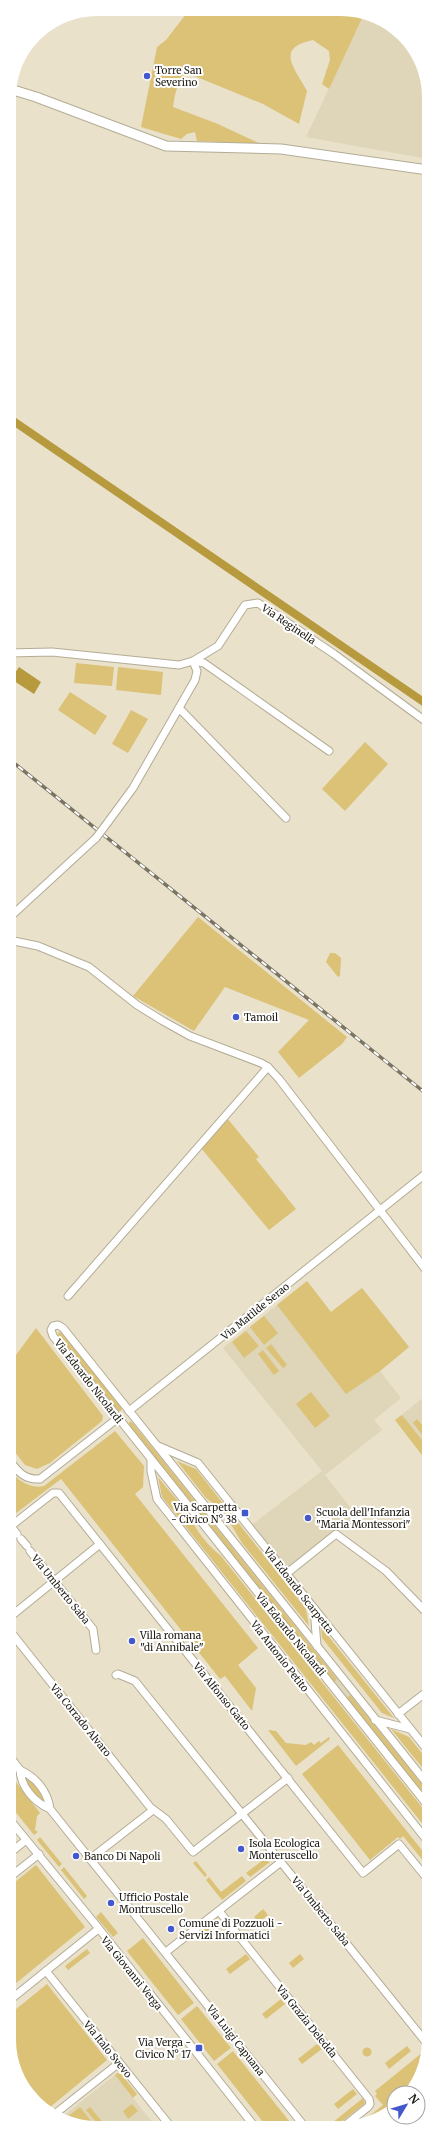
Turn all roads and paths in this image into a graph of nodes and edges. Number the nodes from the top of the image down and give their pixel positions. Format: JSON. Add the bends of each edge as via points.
{"nodes":[{"id":1,"x":16,"y":91,"type":"edge"},
{"id":2,"x":422,"y":169,"type":"edge"},
{"id":3,"x":16,"y":653,"type":"edge"},
{"id":4,"x":193,"y":661,"type":"junction"},
{"id":5,"x":179,"y":708,"type":"junction"},
{"id":6,"x":422,"y":719,"type":"edge"},
{"id":7,"x":329,"y":751,"type":"dead end"},
{"id":8,"x":286,"y":818,"type":"dead end"},
{"id":9,"x":16,"y":912,"type":"edge"},
{"id":10,"x":16,"y":942,"type":"edge"},
{"id":11,"x":268,"y":1067,"type":"junction"},
{"id":12,"x":422,"y":1177,"type":"edge"},
{"id":13,"x":380,"y":1211,"type":"junction"},
{"id":14,"x":422,"y":1265,"type":"edge"},
{"id":15,"x":68,"y":1296,"type":"dead end"},
{"id":16,"x":129,"y":1411,"type":"junction"},
{"id":17,"x":118,"y":1418,"type":"junction"},
{"id":18,"x":157,"y":1446,"type":"junction"},
{"id":19,"x":151,"y":1460,"type":"junction"},
{"id":20,"x":16,"y":1468,"type":"edge"},
{"id":21,"x":16,"y":1521,"type":"edge"},
{"id":22,"x":16,"y":1533,"type":"edge"},
{"id":23,"x":100,"y":1544,"type":"junction"},
{"id":24,"x":286,"y":1574,"type":"junction"},
{"id":25,"x":54,"y":1581,"type":"junction"},
{"id":26,"x":314,"y":1608,"type":"junction"},
{"id":27,"x":422,"y":1608,"type":"edge"},
{"id":28,"x":16,"y":1612,"type":"edge"},
{"id":29,"x":16,"y":1639,"type":"edge"},
{"id":30,"x":317,"y":1646,"type":"junction"},
{"id":31,"x":96,"y":1650,"type":"dead end"},
{"id":32,"x":116,"y":1675,"type":"dead end"},
{"id":33,"x":347,"y":1684,"type":"junction"},
{"id":34,"x":337,"y":1692,"type":"junction"},
{"id":35,"x":422,"y":1695,"type":"edge"},
{"id":36,"x":398,"y":1714,"type":"junction"},
{"id":37,"x":376,"y":1720,"type":"junction"},
{"id":38,"x":410,"y":1729,"type":"junction"},
{"id":39,"x":422,"y":1744,"type":"edge"},
{"id":40,"x":16,"y":1765,"type":"edge"},
{"id":41,"x":20,"y":1770,"type":"junction"},
{"id":42,"x":422,"y":1777,"type":"edge"},
{"id":43,"x":288,"y":1778,"type":"junction"},
{"id":44,"x":422,"y":1798,"type":"edge"},
{"id":45,"x":50,"y":1809,"type":"junction"},
{"id":46,"x":153,"y":1810,"type":"junction"},
{"id":47,"x":242,"y":1816,"type":"junction"},
{"id":48,"x":16,"y":1828,"type":"edge"},
{"id":49,"x":422,"y":1834,"type":"edge"},
{"id":50,"x":26,"y":1840,"type":"junction"},
{"id":51,"x":16,"y":1848,"type":"edge"},
{"id":52,"x":39,"y":1854,"type":"junction"},
{"id":53,"x":90,"y":1859,"type":"junction"},
{"id":54,"x":281,"y":1862,"type":"junction"},
{"id":55,"x":16,"y":1872,"type":"edge"},
{"id":56,"x":422,"y":1873,"type":"edge"},
{"id":57,"x":219,"y":1911,"type":"junction"},
{"id":58,"x":97,"y":1930,"type":"junction"},
{"id":59,"x":166,"y":1952,"type":"junction"},
{"id":60,"x":46,"y":1971,"type":"junction"},
{"id":61,"x":16,"y":1995,"type":"edge"},
{"id":62,"x":422,"y":2037,"type":"edge"},
{"id":63,"x":119,"y":2063,"type":"junction"},
{"id":64,"x":58,"y":2111,"type":"edge"},
{"id":65,"x":353,"y":2120,"type":"edge"},
{"id":66,"x":165,"y":2121,"type":"edge"},
{"id":67,"x":249,"y":2121,"type":"edge"},
{"id":68,"x":300,"y":2121,"type":"edge"}],
"edges":[{"from":1,"to":2,"type":"street","via":[[166,146],[281,149]]},
{"from":3,"to":4,"type":"street","name":"Via Reginella","via":[[52,652],[180,665]]},
{"from":4,"to":5,"type":"street","via":[[197,671],[196,680]]},
{"from":4,"to":6,"type":"street","name":"Via Reginella","via":[[218,646],[245,605],[258,603],[334,654]]},
{"from":4,"to":7,"type":"street","via":[[204,663]]},
{"from":5,"to":8,"type":"street"},
{"from":5,"to":9,"type":"street","bridge":true,"via":[[133,788],[96,838]]},
{"from":10,"to":11,"type":"street","via":[[44,948],[89,967],[137,1005],[163,1021],[194,1037]]},
{"from":11,"to":13,"type":"street"},
{"from":11,"to":15,"type":"street"},
{"from":12,"to":13,"type":"street","name":"Via Matilde Serao"},
{"from":13,"to":14,"type":"street"},
{"from":13,"to":16,"type":"street","name":"Via Matilde Serao"},
{"from":16,"to":17,"type":"street","name":"Via Edoardo Nicolardi","via":[[62,1328],[58,1325],[53,1326],[53,1336]]},
{"from":16,"to":18,"type":"street","name":"Via Edoardo Nicolardi"},
{"from":17,"to":19,"type":"street","name":"Via Edoardo Nicolardi"},
{"from":17,"to":20,"type":"street","via":[[40,1479],[22,1475]]},
{"from":18,"to":24,"type":"street","name":"Via Edoardo Scarpetta","via":[[198,1463]]},
{"from":18,"to":30,"type":"street","name":"Via Edoardo Nicolardi"},
{"from":19,"to":34,"type":"street","name":"Via Edoardo Nicolardi"},
{"from":19,"to":49,"type":"street","name":"Via Antonio Petito","via":[[154,1491],[159,1502]]},
{"from":21,"to":23,"type":"street","name":"Via Alfonso Gatto","via":[[53,1493],[58,1492]]},
{"from":22,"to":25,"type":"street","name":"Via Umberto Saba"},
{"from":23,"to":25,"type":"street"},
{"from":23,"to":43,"type":"street","name":"Via Alfonso Gatto"},
{"from":24,"to":26,"type":"street","name":"Via Edoardo Scarpetta"},
{"from":24,"to":27,"type":"street","via":[[336,1534],[386,1571]]},
{"from":25,"to":28,"type":"street"},
{"from":25,"to":31,"type":"street","name":"Via Umberto Saba","via":[[93,1629]]},
{"from":26,"to":30,"type":"street"},
{"from":26,"to":36,"type":"street","name":"Via Edoardo Scarpetta"},
{"from":29,"to":46,"type":"street","name":"Via Corrado Alvaro"},
{"from":30,"to":33,"type":"street","name":"Via Edoardo Nicolardi"},
{"from":32,"to":47,"type":"street","name":"Via Umberto Saba","via":[[135,1681]]},
{"from":33,"to":34,"type":"street"},
{"from":33,"to":37,"type":"street","name":"Via Edoardo Nicolardi"},
{"from":34,"to":44,"type":"street","name":"Via Edoardo Nicolardi"},
{"from":35,"to":36,"type":"street"},
{"from":36,"to":38,"type":"street","name":"Via Edoardo Scarpetta"},
{"from":37,"to":38,"type":"street"},
{"from":37,"to":42,"type":"street","name":"Via Edoardo Nicolardi"},
{"from":38,"to":39,"type":"street","name":"Via Edoardo Scarpetta"},
{"from":40,"to":41,"type":"street"},
{"from":41,"to":45,"type":"street","via":[[21,1781],[39,1804]]},
{"from":41,"to":45,"type":"street","via":[[31,1774],[48,1797]]},
{"from":43,"to":47,"type":"street"},
{"from":43,"to":56,"type":"street","name":"Via Alfonso Gatto","via":[[363,1872],[399,1844]]},
{"from":45,"to":53,"type":"street","name":"Via Luigi Capuana"},
{"from":46,"to":47,"type":"street","name":"Via Corrado Alvaro","via":[[166,1819],[193,1852],[234,1819]]},
{"from":46,"to":53,"type":"street"},
{"from":47,"to":54,"type":"street","name":"Via Umberto Saba"},
{"from":48,"to":50,"type":"street","name":"Via Giovanni Verga"},
{"from":50,"to":51,"type":"street"},
{"from":50,"to":52,"type":"street","name":"Via Giovanni Verga"},
{"from":52,"to":55,"type":"street"},
{"from":52,"to":58,"type":"street","name":"Via Giovanni Verga"},
{"from":53,"to":59,"type":"street","name":"Via Luigi Capuana"},
{"from":54,"to":57,"type":"street"},
{"from":54,"to":62,"type":"street","name":"Via Umberto Saba"},
{"from":57,"to":59,"type":"street"},
{"from":57,"to":65,"type":"street","name":"Via Grazia Deledda","via":[[369,2099],[368,2108]]},
{"from":58,"to":60,"type":"street"},
{"from":58,"to":67,"type":"street","name":"Via Giovanni Verga"},
{"from":59,"to":68,"type":"street","name":"Via Luigi Capuana"},
{"from":60,"to":61,"type":"street"},
{"from":60,"to":63,"type":"street","name":"Via Italo Svevo"},
{"from":63,"to":64,"type":"street"},
{"from":63,"to":66,"type":"street","name":"Via Italo Svevo"}]}
